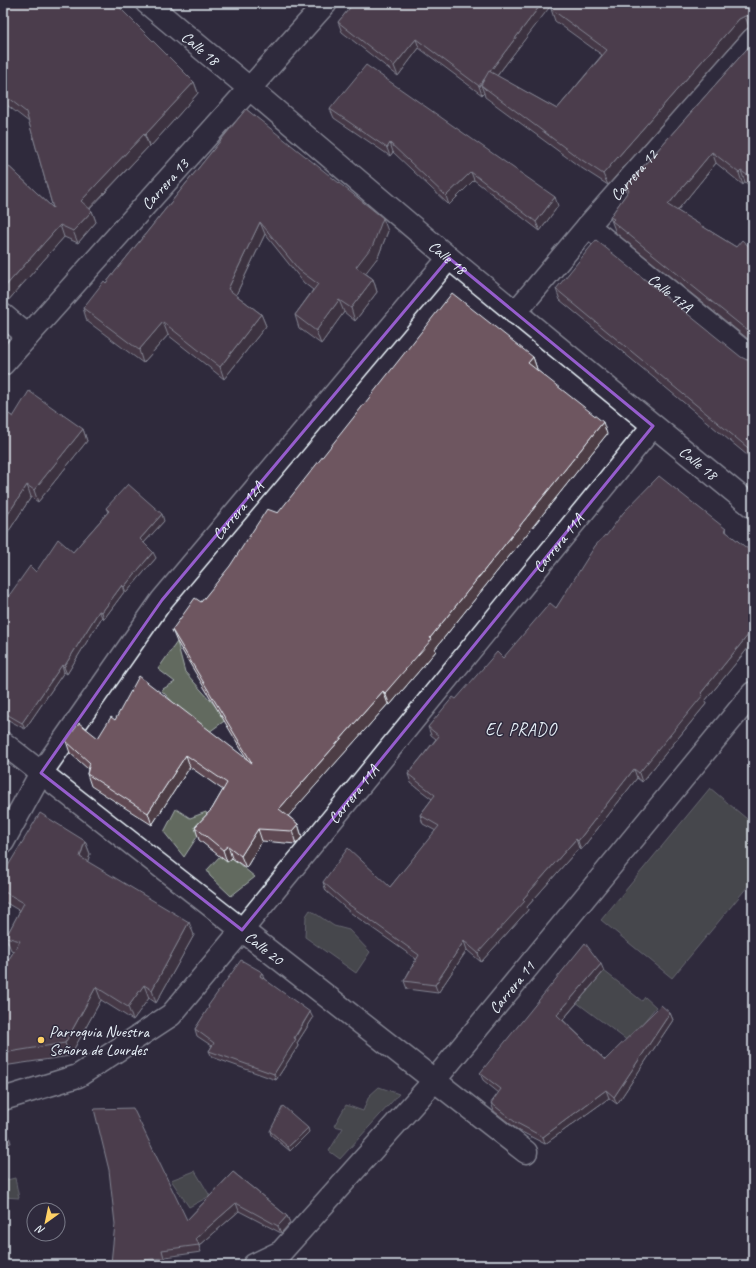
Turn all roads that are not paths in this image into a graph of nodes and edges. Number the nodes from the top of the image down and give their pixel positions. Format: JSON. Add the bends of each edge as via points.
{"nodes":[{"id":1,"x":147,"y":3,"type":"edge"},
{"id":2,"x":326,"y":3,"type":"edge"},
{"id":3,"x":753,"y":39,"type":"edge"},
{"id":4,"x":249,"y":88,"type":"junction"},
{"id":5,"x":588,"y":226,"type":"junction"},
{"id":6,"x":449,"y":258,"type":"junction"},
{"id":7,"x":515,"y":313,"type":"junction"},
{"id":8,"x":3,"y":315,"type":"edge"},
{"id":9,"x":28,"y":336,"type":"junction"},
{"id":10,"x":753,"y":359,"type":"edge"},
{"id":11,"x":3,"y":364,"type":"edge"},
{"id":12,"x":653,"y":426,"type":"junction"},
{"id":13,"x":753,"y":507,"type":"edge"},
{"id":14,"x":753,"y":694,"type":"edge"},
{"id":15,"x":3,"y":743,"type":"edge"},
{"id":16,"x":41,"y":773,"type":"junction"},
{"id":17,"x":3,"y":842,"type":"edge"},
{"id":18,"x":242,"y":930,"type":"junction"},
{"id":19,"x":434,"y":1081,"type":"junction"},
{"id":20,"x":3,"y":1099,"type":"edge"},
{"id":21,"x":526,"y":1152,"type":"dead end"},
{"id":22,"x":254,"y":1265,"type":"edge"}],
"edges":[{"from":1,"to":4,"type":"street","name":"Calle 18"},
{"from":2,"to":4,"type":"street","name":"Carrera 13"},
{"from":3,"to":5,"type":"street","name":"Carrera 12"},
{"from":4,"to":6,"type":"street","name":"Calle 18"},
{"from":4,"to":9,"type":"street","name":"Carrera 13"},
{"from":5,"to":7,"type":"street","name":"Carrera 12"},
{"from":5,"to":10,"type":"street","name":"Calle 17A"},
{"from":6,"to":7,"type":"street","name":"Calle 18"},
{"from":6,"to":16,"type":"street","name":"Carrera 12A","via":[[162,600]]},
{"from":7,"to":12,"type":"street","name":"Calle 18"},
{"from":8,"to":9,"type":"street"},
{"from":9,"to":11,"type":"street","name":"Carrera 13"},
{"from":12,"to":13,"type":"street","name":"Calle 18"},
{"from":12,"to":18,"type":"street","name":"Carrera 11A"},
{"from":14,"to":19,"type":"street","name":"Carrera 11"},
{"from":15,"to":16,"type":"street","name":"Calle 20"},
{"from":16,"to":17,"type":"street","name":"Carrera 12A"},
{"from":16,"to":18,"type":"street","name":"Calle 20"},
{"from":18,"to":19,"type":"street","name":"Calle 20"},
{"from":18,"to":20,"type":"street","name":"Carrera 11A","via":[[170,1015],[78,1076]]},
{"from":19,"to":21,"type":"street","name":"Calle 20"},
{"from":19,"to":22,"type":"street","name":"Carrera 11","via":[[281,1252]]}]}
